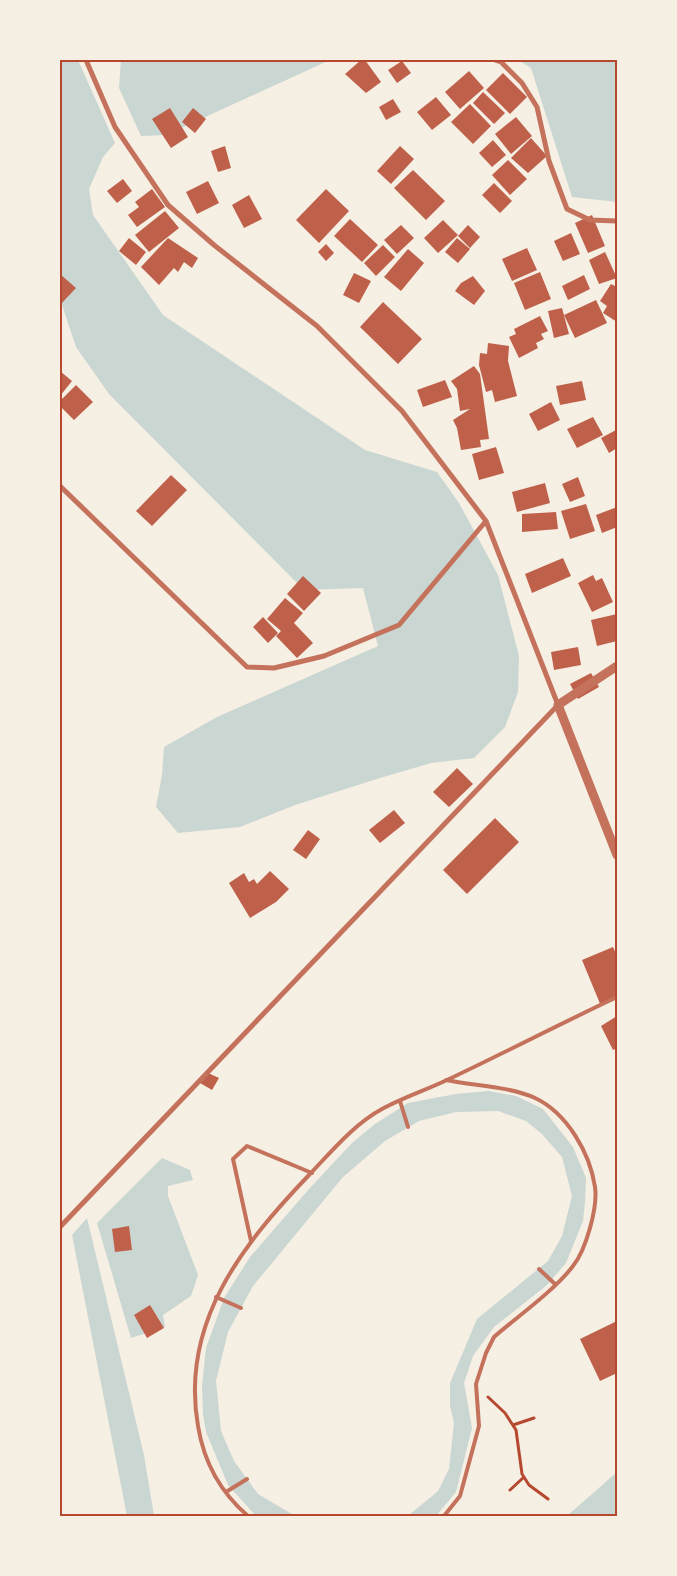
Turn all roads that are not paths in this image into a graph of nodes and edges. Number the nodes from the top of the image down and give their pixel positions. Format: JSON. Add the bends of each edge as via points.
{"nodes":[{"id":1,"x":86,"y":60,"type":"edge"},
{"id":2,"x":495,"y":60,"type":"edge"},
{"id":3,"x":617,"y":222,"type":"edge"},
{"id":4,"x":60,"y":486,"type":"edge"},
{"id":5,"x":486,"y":521,"type":"junction"},
{"id":6,"x":617,"y":666,"type":"edge"},
{"id":7,"x":558,"y":705,"type":"junction"},
{"id":8,"x":617,"y":855,"type":"edge"},
{"id":9,"x":617,"y":997,"type":"edge"},
{"id":10,"x":446,"y":1080,"type":"junction"},
{"id":11,"x":400,"y":1101,"type":"junction"},
{"id":12,"x":408,"y":1127,"type":"dead end"},
{"id":13,"x":312,"y":1173,"type":"junction"},
{"id":14,"x":60,"y":1226,"type":"edge"},
{"id":15,"x":252,"y":1241,"type":"junction"},
{"id":16,"x":539,"y":1269,"type":"dead end"},
{"id":17,"x":555,"y":1284,"type":"junction"},
{"id":18,"x":216,"y":1297,"type":"junction"},
{"id":19,"x":242,"y":1308,"type":"dead end"},
{"id":20,"x":247,"y":1479,"type":"dead end"},
{"id":21,"x":226,"y":1492,"type":"junction"},
{"id":22,"x":248,"y":1516,"type":"edge"},
{"id":23,"x":444,"y":1516,"type":"edge"}],
"edges":[{"from":1,"to":5,"type":"street","via":[[115,127],[168,205],[318,326],[402,411]]},
{"from":2,"to":3,"type":"street","via":[[522,82],[537,108],[549,161],[567,209],[590,220]]},
{"from":4,"to":5,"type":"street","via":[[247,667],[274,668],[324,656],[399,624]]},
{"from":5,"to":7,"type":"street"},
{"from":6,"to":7,"type":"street"},
{"from":7,"to":8,"type":"street"},
{"from":7,"to":14,"type":"street"},
{"from":9,"to":10,"type":"lane"},
{"from":10,"to":11,"type":"lane"},
{"from":10,"to":17,"type":"lane","via":[[536,1098],[557,1113],[574,1133],[588,1161],[595,1188],[593,1210],[586,1240],[574,1266]]},
{"from":11,"to":12,"type":"lane"},
{"from":11,"to":13,"type":"lane","via":[[381,1109],[346,1137]]},
{"from":13,"to":15,"type":"lane"},
{"from":13,"to":15,"type":"lane","via":[[247,1146],[233,1159]]},
{"from":15,"to":18,"type":"lane"},
{"from":16,"to":17,"type":"lane"},
{"from":17,"to":23,"type":"lane","via":[[494,1337],[486,1353],[476,1384],[479,1426],[460,1496]]},
{"from":18,"to":19,"type":"lane"},
{"from":18,"to":21,"type":"lane","via":[[197,1356],[193,1400],[210,1470]]},
{"from":20,"to":21,"type":"lane"},
{"from":21,"to":22,"type":"lane"}]}
